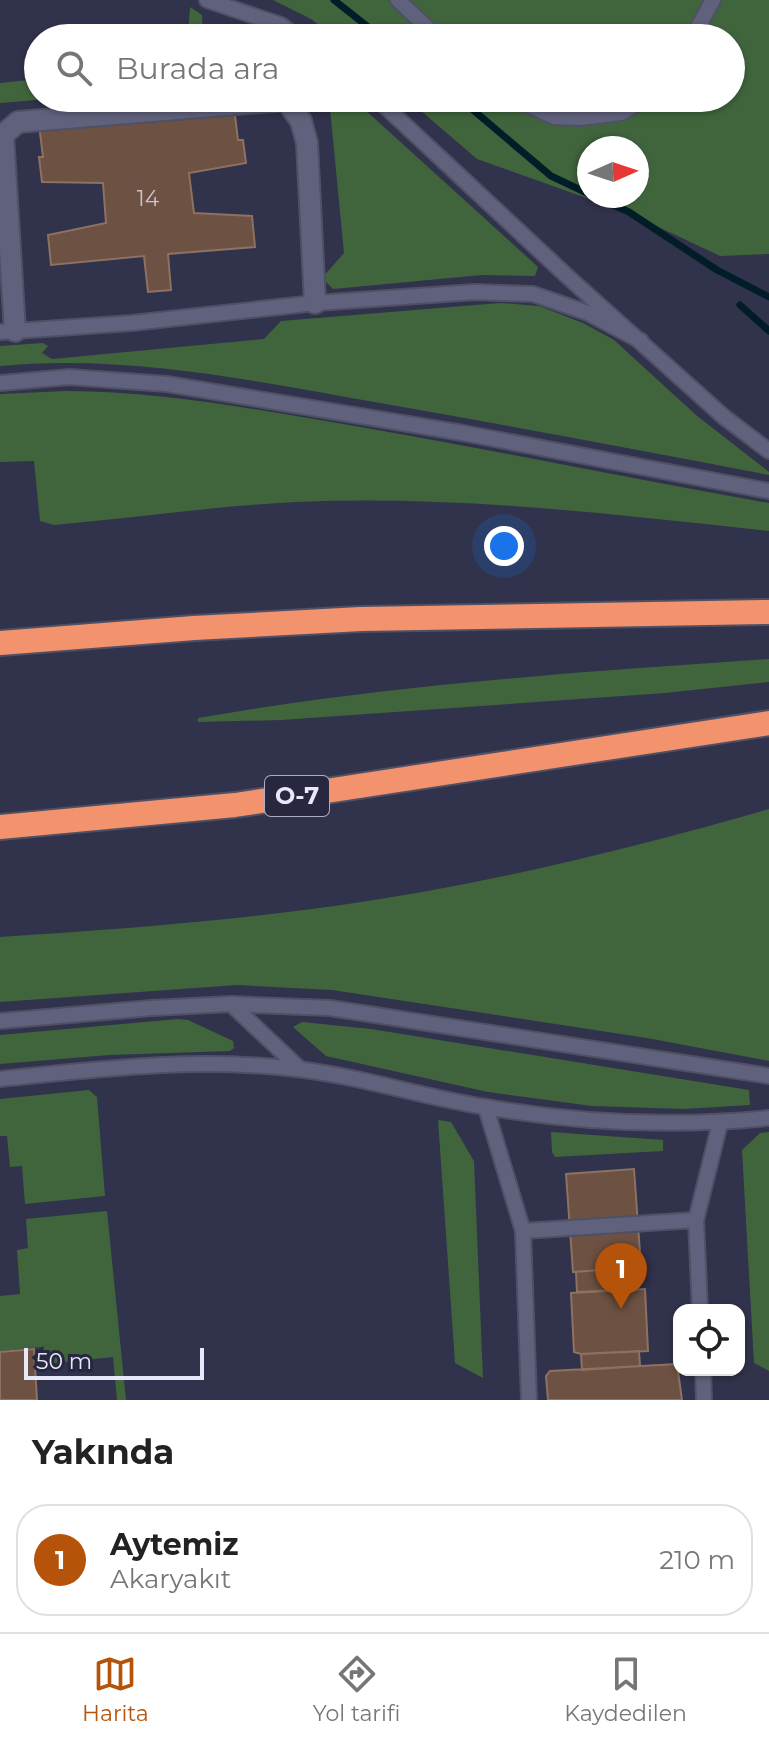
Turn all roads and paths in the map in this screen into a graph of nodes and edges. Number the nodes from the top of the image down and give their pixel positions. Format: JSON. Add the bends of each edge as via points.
{"nodes":[{"id":1,"x":207,"y":0,"type":"edge"},
{"id":2,"x":398,"y":0,"type":"edge"},
{"id":3,"x":713,"y":0,"type":"edge"},
{"id":4,"x":278,"y":24,"type":"edge"},
{"id":5,"x":423,"y":24,"type":"edge"},
{"id":6,"x":700,"y":24,"type":"edge"},
{"id":7,"x":140,"y":112,"type":"edge"},
{"id":8,"x":295,"y":112,"type":"edge"},
{"id":9,"x":391,"y":112,"type":"edge"},
{"id":10,"x":543,"y":112,"type":"edge"},
{"id":11,"x":623,"y":112,"type":"edge"},
{"id":12,"x":315,"y":303,"type":"junction"},
{"id":13,"x":8,"y":331,"type":"edge"},
{"id":14,"x":641,"y":341,"type":"junction"},
{"id":15,"x":0,"y":383,"type":"edge"},
{"id":16,"x":769,"y":451,"type":"edge"},
{"id":17,"x":769,"y":491,"type":"edge"},
{"id":18,"x":769,"y":612,"type":"edge"},
{"id":19,"x":0,"y":643,"type":"edge"},
{"id":20,"x":769,"y":723,"type":"edge"},
{"id":21,"x":0,"y":827,"type":"edge"},
{"id":22,"x":231,"y":1004,"type":"junction"},
{"id":23,"x":0,"y":1021,"type":"edge"},
{"id":24,"x":300,"y":1069,"type":"junction"},
{"id":25,"x":769,"y":1076,"type":"edge"},
{"id":26,"x":0,"y":1079,"type":"edge"},
{"id":27,"x":486,"y":1108,"type":"junction"},
{"id":28,"x":769,"y":1118,"type":"edge"},
{"id":29,"x":720,"y":1123,"type":"junction"},
{"id":30,"x":696,"y":1220,"type":"junction"},
{"id":31,"x":523,"y":1231,"type":"junction"},
{"id":32,"x":700,"y":1304,"type":"edge"},
{"id":33,"x":703,"y":1376,"type":"edge"},
{"id":34,"x":529,"y":1400,"type":"edge"},
{"id":35,"x":704,"y":1400,"type":"edge"}],
"edges":[{"from":1,"to":4,"type":"lane"},
{"from":2,"to":5,"type":"lane"},
{"from":3,"to":6,"type":"lane"},
{"from":7,"to":13,"type":"street","via":[[18,122],[3,135]]},
{"from":8,"to":12,"type":"street","via":[[307,143]]},
{"from":9,"to":14,"type":"lane"},
{"from":10,"to":11,"type":"lane","via":[[581,118]]},
{"from":12,"to":13,"type":"lane"},
{"from":12,"to":14,"type":"lane","via":[[475,292],[533,294],[588,313]]},
{"from":14,"to":16,"type":"lane"},
{"from":15,"to":17,"type":"lane","via":[[69,377],[167,384]]},
{"from":18,"to":19,"type":"highway","via":[[361,619]]},
{"from":20,"to":21,"type":"highway","number":"O-7","via":[[235,805]]},
{"from":22,"to":23,"type":"lane"},
{"from":22,"to":24,"type":"lane"},
{"from":22,"to":25,"type":"lane","via":[[330,1008]]},
{"from":24,"to":26,"type":"lane","via":[[150,1065]]},
{"from":24,"to":27,"type":"lane"},
{"from":27,"to":29,"type":"lane","via":[[613,1122]]},
{"from":27,"to":31,"type":"lane"},
{"from":28,"to":29,"type":"lane"},
{"from":29,"to":30,"type":"lane"},
{"from":30,"to":31,"type":"lane"},
{"from":30,"to":32,"type":"lane"},
{"from":31,"to":34,"type":"lane"},
{"from":33,"to":35,"type":"lane"}]}
